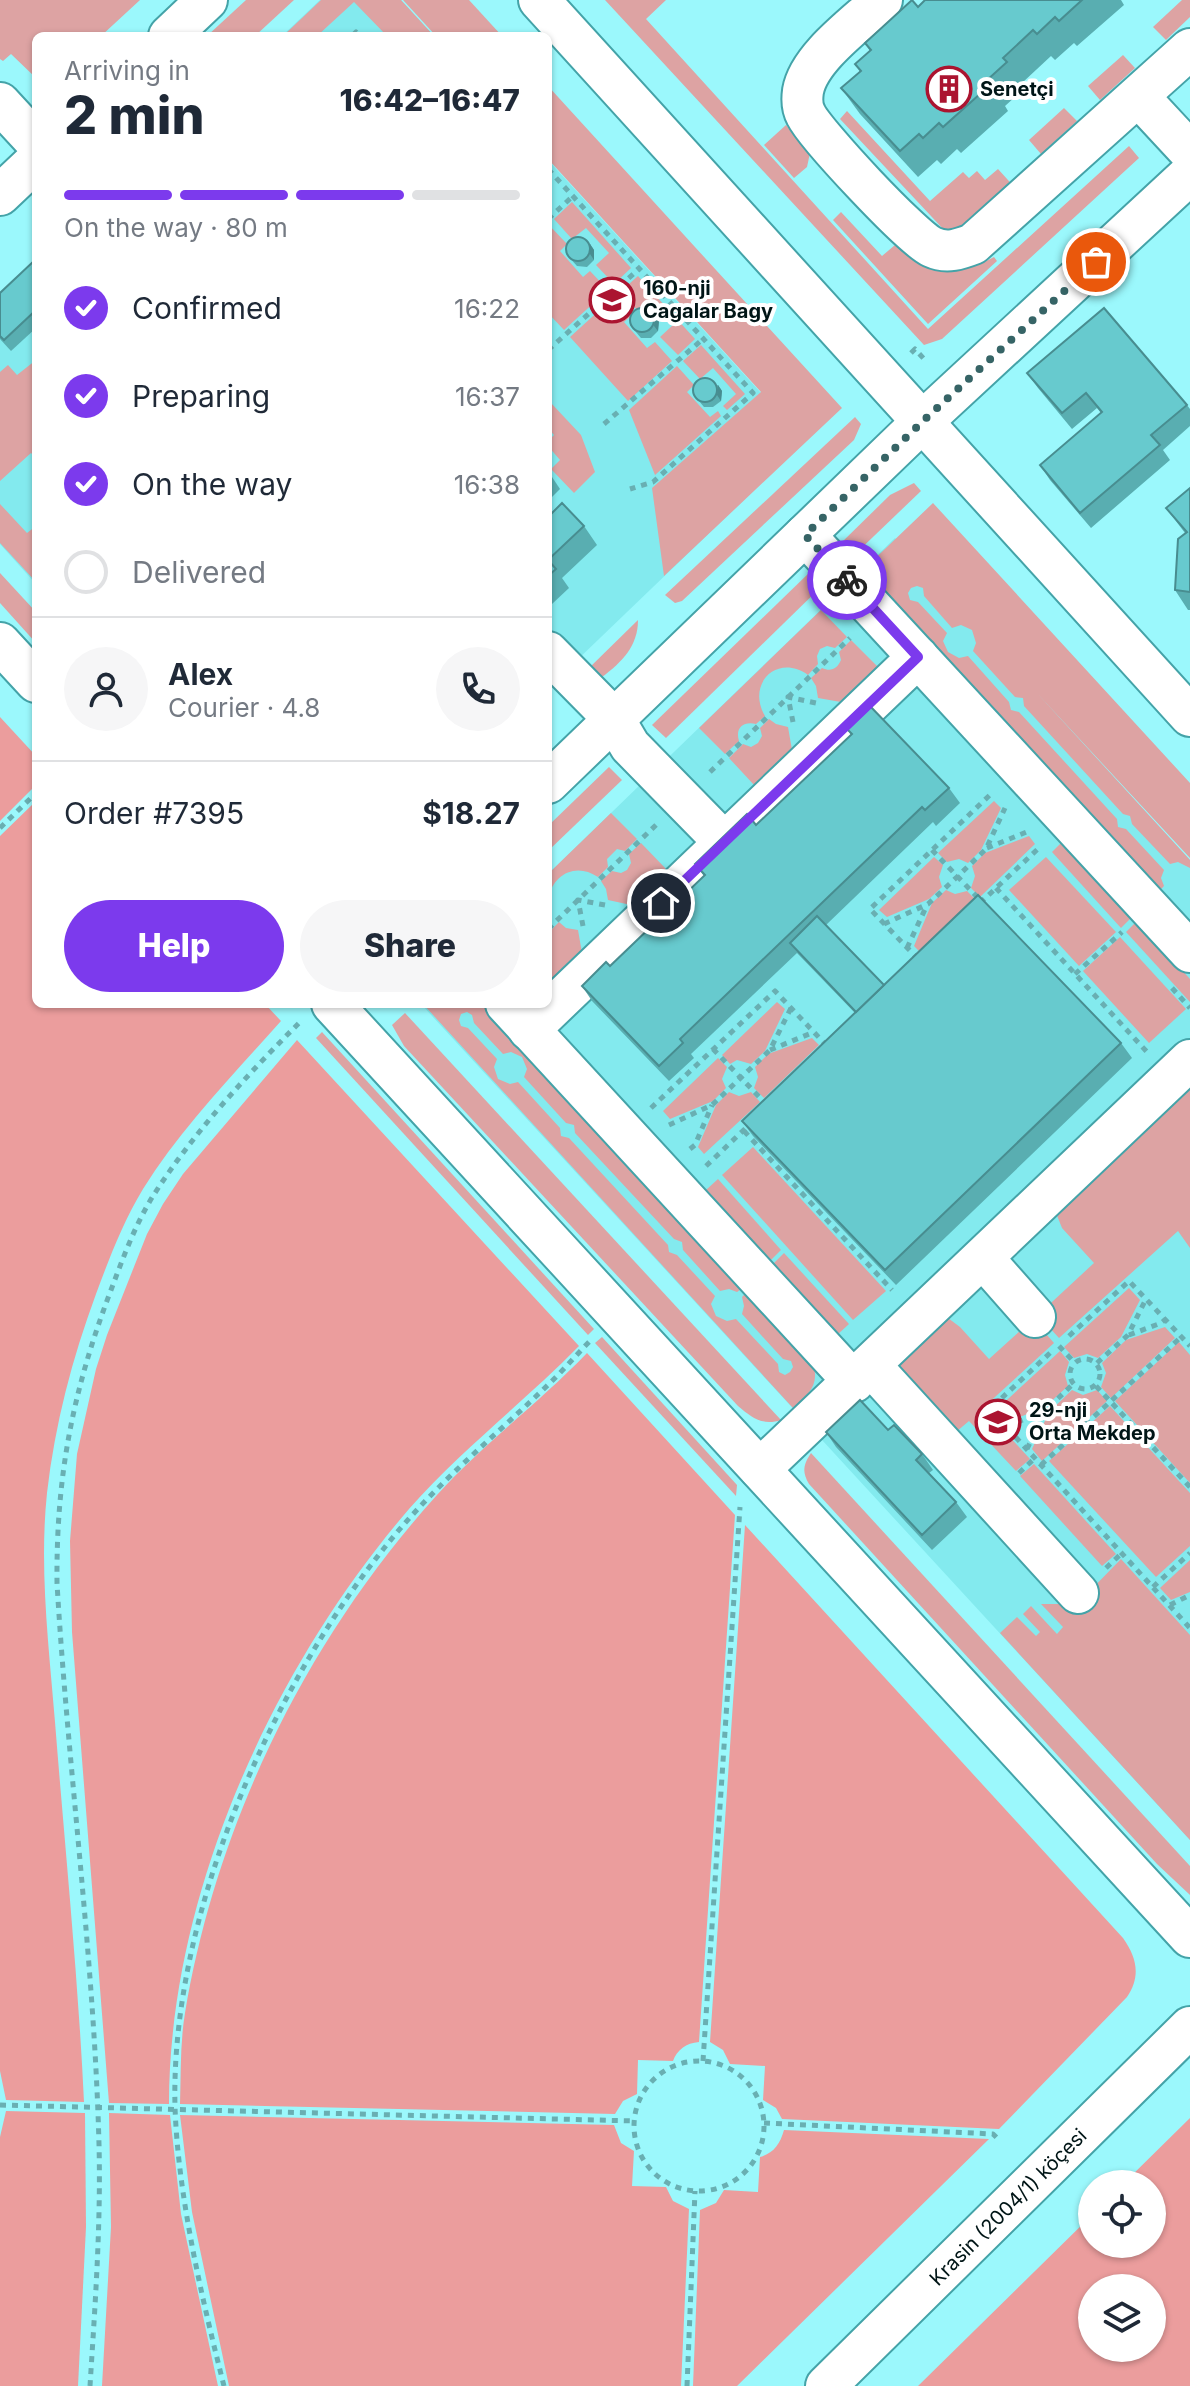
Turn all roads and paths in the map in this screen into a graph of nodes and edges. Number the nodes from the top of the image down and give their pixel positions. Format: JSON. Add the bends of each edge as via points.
{"nodes":[{"id":1,"x":207,"y":0,"type":"edge"},
{"id":2,"x":539,"y":0,"type":"edge"},
{"id":3,"x":882,"y":0,"type":"edge"},
{"id":4,"x":173,"y":32,"type":"edge"},
{"id":5,"x":1190,"y":49,"type":"edge"},
{"id":6,"x":1139,"y":97,"type":"junction"},
{"id":7,"x":0,"y":103,"type":"edge"},
{"id":8,"x":32,"y":138,"type":"edge"},
{"id":9,"x":1190,"y":152,"type":"edge"},
{"id":10,"x":32,"y":165,"type":"edge"},
{"id":11,"x":552,"y":173,"type":"edge"},
{"id":12,"x":1190,"y":174,"type":"edge"},
{"id":13,"x":0,"y":195,"type":"edge"},
{"id":14,"x":573,"y":196,"type":"junction"},
{"id":15,"x":552,"y":215,"type":"edge"},
{"id":16,"x":639,"y":269,"type":"junction"},
{"id":17,"x":703,"y":339,"type":"junction"},
{"id":18,"x":552,"y":346,"type":"edge"},
{"id":19,"x":915,"y":349,"type":"dead end"},
{"id":20,"x":924,"y":359,"type":"dead end"},
{"id":21,"x":923,"y":421,"type":"junction"},
{"id":22,"x":604,"y":424,"type":"dead end"},
{"id":23,"x":630,"y":489,"type":"dead end"},
{"id":24,"x":805,"y":535,"type":"junction"},
{"id":25,"x":0,"y":643,"type":"edge"},
{"id":26,"x":552,"y":656,"type":"edge"},
{"id":27,"x":918,"y":657,"type":"junction"},
{"id":28,"x":32,"y":678,"type":"edge"},
{"id":29,"x":1190,"y":716,"type":"edge"},
{"id":30,"x":614,"y":719,"type":"junction"},
{"id":31,"x":552,"y":779,"type":"edge"},
{"id":32,"x":995,"y":790,"type":"dead end"},
{"id":33,"x":32,"y":797,"type":"edge"},
{"id":34,"x":1009,"y":805,"type":"dead end"},
{"id":35,"x":0,"y":828,"type":"edge"},
{"id":36,"x":1032,"y":829,"type":"dead end"},
{"id":37,"x":725,"y":843,"type":"junction"},
{"id":38,"x":1043,"y":843,"type":"dead end"},
{"id":39,"x":986,"y":849,"type":"junction"},
{"id":40,"x":932,"y":850,"type":"junction"},
{"id":41,"x":957,"y":877,"type":"junction"},
{"id":42,"x":996,"y":888,"type":"junction"},
{"id":43,"x":981,"y":902,"type":"junction"},
{"id":44,"x":928,"y":904,"type":"junction"},
{"id":45,"x":971,"y":912,"type":"edge"},
{"id":46,"x":884,"y":924,"type":"junction"},
{"id":47,"x":907,"y":948,"type":"junction"},
{"id":48,"x":930,"y":951,"type":"edge"},
{"id":49,"x":1190,"y":952,"type":"edge"},
{"id":50,"x":552,"y":988,"type":"edge"},
{"id":51,"x":791,"y":1008,"type":"junction"},
{"id":52,"x":317,"y":1012,"type":"edge"},
{"id":53,"x":518,"y":1017,"type":"edge"},
{"id":54,"x":814,"y":1032,"type":"junction"},
{"id":55,"x":713,"y":1049,"type":"junction"},
{"id":56,"x":830,"y":1049,"type":"edge"},
{"id":57,"x":770,"y":1050,"type":"junction"},
{"id":58,"x":1150,"y":1056,"type":"dead end"},
{"id":59,"x":1190,"y":1060,"type":"edge"},
{"id":60,"x":741,"y":1078,"type":"junction"},
{"id":61,"x":779,"y":1097,"type":"edge"},
{"id":62,"x":712,"y":1105,"type":"junction"},
{"id":63,"x":769,"y":1107,"type":"junction"},
{"id":64,"x":651,"y":1109,"type":"dead end"},
{"id":65,"x":760,"y":1115,"type":"edge"},
{"id":66,"x":752,"y":1123,"type":"edge"},
{"id":67,"x":667,"y":1126,"type":"dead end"},
{"id":68,"x":743,"y":1130,"type":"junction"},
{"id":69,"x":689,"y":1150,"type":"dead end"},
{"id":70,"x":706,"y":1166,"type":"dead end"},
{"id":71,"x":983,"y":1258,"type":"junction"},
{"id":72,"x":896,"y":1294,"type":"dead end"},
{"id":73,"x":1146,"y":1299,"type":"junction"},
{"id":74,"x":1166,"y":1319,"type":"junction"},
{"id":75,"x":1047,"y":1331,"type":"junction"},
{"id":76,"x":599,"y":1332,"type":"dead end"},
{"id":77,"x":1128,"y":1335,"type":"junction"},
{"id":78,"x":1181,"y":1337,"type":"junction"},
{"id":79,"x":1190,"y":1346,"type":"edge"},
{"id":80,"x":1074,"y":1363,"type":"junction"},
{"id":81,"x":1097,"y":1363,"type":"junction"},
{"id":82,"x":862,"y":1374,"type":"junction"},
{"id":83,"x":1073,"y":1384,"type":"junction"},
{"id":84,"x":1096,"y":1386,"type":"junction"},
{"id":85,"x":1110,"y":1401,"type":"junction"},
{"id":86,"x":1045,"y":1411,"type":"junction"},
{"id":87,"x":1006,"y":1427,"type":"junction"},
{"id":88,"x":1027,"y":1449,"type":"junction"},
{"id":89,"x":1041,"y":1465,"type":"junction"},
{"id":90,"x":751,"y":1485,"type":"junction"},
{"id":91,"x":1190,"y":1487,"type":"edge"},
{"id":92,"x":1190,"y":1553,"type":"edge"},
{"id":93,"x":1153,"y":1587,"type":"junction"},
{"id":94,"x":1078,"y":1593,"type":"dead end"},
{"id":95,"x":1190,"y":1595,"type":"edge"},
{"id":96,"x":1170,"y":1605,"type":"junction"},
{"id":97,"x":1190,"y":1627,"type":"edge"},
{"id":98,"x":1190,"y":1937,"type":"edge"},
{"id":99,"x":1190,"y":2027,"type":"edge"},
{"id":100,"x":703,"y":2061,"type":"junction"},
{"id":101,"x":0,"y":2103,"type":"edge"},
{"id":102,"x":98,"y":2107,"type":"junction"},
{"id":103,"x":175,"y":2109,"type":"junction"},
{"id":104,"x":0,"y":2111,"type":"edge"},
{"id":105,"x":635,"y":2121,"type":"junction"},
{"id":106,"x":764,"y":2123,"type":"junction"},
{"id":107,"x":998,"y":2139,"type":"dead end"},
{"id":108,"x":695,"y":2191,"type":"junction"},
{"id":109,"x":90,"y":2386,"type":"edge"},
{"id":110,"x":224,"y":2386,"type":"edge"},
{"id":111,"x":687,"y":2386,"type":"edge"},
{"id":112,"x":826,"y":2386,"type":"edge"}],
"edges":[{"from":1,"to":4,"type":"street"},
{"from":2,"to":21,"type":"street"},
{"from":3,"to":6,"type":"street","via":[[808,73],[804,112],[816,132],[932,247],[955,251],[973,244]]},
{"from":5,"to":6,"type":"street"},
{"from":6,"to":9,"type":"street"},
{"from":7,"to":8,"type":"street"},
{"from":10,"to":13,"type":"street"},
{"from":11,"to":14,"type":"path"},
{"from":12,"to":21,"type":"street"},
{"from":14,"to":15,"type":"path"},
{"from":14,"to":16,"type":"path"},
{"from":16,"to":17,"type":"path"},
{"from":16,"to":18,"type":"path"},
{"from":17,"to":22,"type":"path"},
{"from":17,"to":23,"type":"path","via":[[753,393],[653,482]]},
{"from":19,"to":20,"type":"path"},
{"from":21,"to":24,"type":"street"},
{"from":21,"to":29,"type":"street"},
{"from":24,"to":27,"type":"street"},
{"from":24,"to":30,"type":"street"},
{"from":25,"to":28,"type":"street"},
{"from":26,"to":30,"type":"street"},
{"from":27,"to":37,"type":"street"},
{"from":27,"to":49,"type":"street"},
{"from":30,"to":31,"type":"street"},
{"from":30,"to":37,"type":"street","via":[[630,746]]},
{"from":32,"to":40,"type":"path"},
{"from":33,"to":35,"type":"path"},
{"from":34,"to":39,"type":"path"},
{"from":36,"to":39,"type":"path"},
{"from":37,"to":50,"type":"street"},
{"from":38,"to":42,"type":"path"},
{"from":39,"to":41,"type":"path"},
{"from":40,"to":41,"type":"path"},
{"from":40,"to":46,"type":"path","via":[[870,909]]},
{"from":41,"to":43,"type":"path"},
{"from":41,"to":44,"type":"path"},
{"from":42,"to":43,"type":"path"},
{"from":42,"to":58,"type":"path"},
{"from":43,"to":45,"type":"path"},
{"from":44,"to":46,"type":"path"},
{"from":44,"to":47,"type":"path"},
{"from":46,"to":47,"type":"path"},
{"from":47,"to":48,"type":"path","via":[[920,961]]},
{"from":51,"to":54,"type":"path"},
{"from":51,"to":55,"type":"path","via":[[775,991]]},
{"from":51,"to":57,"type":"path"},
{"from":52,"to":90,"type":"street"},
{"from":52,"to":102,"type":"path","via":[[219,1110],[152,1197],[95,1330],[64,1453],[57,1583]]},
{"from":53,"to":82,"type":"street"},
{"from":54,"to":56,"type":"path"},
{"from":54,"to":57,"type":"path"},
{"from":55,"to":60,"type":"path"},
{"from":55,"to":64,"type":"path"},
{"from":57,"to":60,"type":"path"},
{"from":59,"to":71,"type":"street"},
{"from":60,"to":62,"type":"path"},
{"from":60,"to":63,"type":"path"},
{"from":61,"to":63,"type":"path"},
{"from":62,"to":67,"type":"path"},
{"from":62,"to":69,"type":"path"},
{"from":63,"to":65,"type":"path"},
{"from":66,"to":68,"type":"path"},
{"from":68,"to":70,"type":"path"},
{"from":68,"to":72,"type":"path"},
{"from":71,"to":75,"type":"street"},
{"from":71,"to":82,"type":"street"},
{"from":73,"to":74,"type":"path"},
{"from":73,"to":75,"type":"path","via":[[1129,1281]]},
{"from":73,"to":77,"type":"path"},
{"from":74,"to":77,"type":"path"},
{"from":74,"to":78,"type":"path"},
{"from":75,"to":80,"type":"path"},
{"from":75,"to":87,"type":"path","via":[[990,1409]]},
{"from":76,"to":103,"type":"path","via":[[413,1513],[372,1564],[297,1680],[245,1787],[212,1881],[179,2014]]},
{"from":77,"to":81,"type":"path"},
{"from":78,"to":79,"type":"path"},
{"from":78,"to":85,"type":"path"},
{"from":80,"to":81,"type":"path"},
{"from":80,"to":83,"type":"path"},
{"from":81,"to":84,"type":"path"},
{"from":82,"to":90,"type":"street"},
{"from":82,"to":94,"type":"street"},
{"from":83,"to":84,"type":"path","via":[[1080,1389]]},
{"from":83,"to":86,"type":"path"},
{"from":84,"to":85,"type":"path"},
{"from":85,"to":89,"type":"path"},
{"from":85,"to":91,"type":"path"},
{"from":86,"to":87,"type":"path"},
{"from":86,"to":88,"type":"path"},
{"from":87,"to":88,"type":"path"},
{"from":88,"to":89,"type":"path"},
{"from":89,"to":93,"type":"path"},
{"from":90,"to":98,"type":"street"},
{"from":90,"to":100,"type":"path"},
{"from":92,"to":93,"type":"path"},
{"from":93,"to":96,"type":"path"},
{"from":95,"to":96,"type":"path"},
{"from":96,"to":97,"type":"path"},
{"from":99,"to":112,"type":"street","name":"Krasin (2004/1) köçesi"},
{"from":100,"to":105,"type":"path","via":[[667,2069],[652,2080],[641,2096]]},
{"from":100,"to":106,"type":"path","via":[[729,2069],[750,2086]]},
{"from":101,"to":102,"type":"path"},
{"from":101,"to":104,"type":"path"},
{"from":102,"to":103,"type":"path"},
{"from":102,"to":109,"type":"path"},
{"from":103,"to":105,"type":"path"},
{"from":103,"to":110,"type":"path","via":[[187,2213]]},
{"from":105,"to":108,"type":"path","via":[[638,2149],[647,2165],[669,2183]]},
{"from":106,"to":107,"type":"path","via":[[993,2134]]},
{"from":106,"to":108,"type":"path","via":[[757,2156],[746,2171],[714,2189]]},
{"from":108,"to":111,"type":"path"}]}
